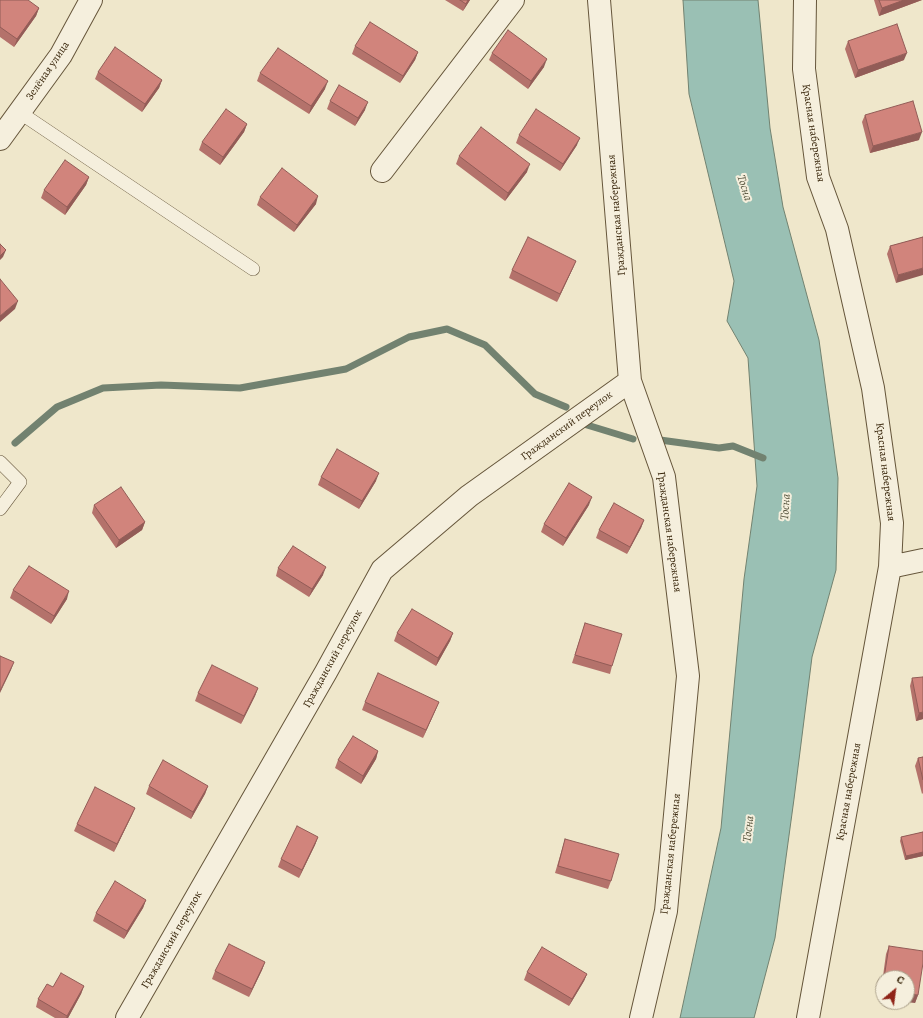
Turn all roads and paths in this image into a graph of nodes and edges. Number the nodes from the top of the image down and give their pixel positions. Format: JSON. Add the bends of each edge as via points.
{"nodes":[{"id":1,"x":91,"y":0,"type":"edge"},
{"id":2,"x":513,"y":0,"type":"edge"},
{"id":3,"x":599,"y":0,"type":"edge"},
{"id":4,"x":805,"y":0,"type":"edge"},
{"id":5,"x":20,"y":112,"type":"junction"},
{"id":6,"x":0,"y":139,"type":"edge"},
{"id":7,"x":382,"y":171,"type":"dead end"},
{"id":8,"x":253,"y":268,"type":"dead end"},
{"id":9,"x":630,"y":381,"type":"junction"},
{"id":10,"x":0,"y":462,"type":"edge"},
{"id":11,"x":0,"y":509,"type":"edge"},
{"id":12,"x":923,"y":560,"type":"edge"},
{"id":13,"x":890,"y":567,"type":"junction"},
{"id":14,"x":127,"y":1018,"type":"edge"},
{"id":15,"x":641,"y":1018,"type":"edge"},
{"id":16,"x":808,"y":1018,"type":"edge"}],
"edges":[{"from":1,"to":5,"type":"street","name":"Зелёная улица","via":[[61,55]]},
{"from":2,"to":7,"type":"street"},
{"from":3,"to":9,"type":"street","name":"Гражданская набережная"},
{"from":4,"to":13,"type":"street","name":"Красная набережная","via":[[804,69],[818,177],[837,229],[873,388],[892,523]]},
{"from":5,"to":6,"type":"street","name":"Зелёная улица"},
{"from":5,"to":8,"type":"lane"},
{"from":9,"to":14,"type":"street","name":"Гражданский переулок","via":[[469,496],[382,570]]},
{"from":9,"to":15,"type":"street","name":"Гражданская набережная","via":[[664,476],[688,676],[666,911]]},
{"from":10,"to":11,"type":"lane","via":[[20,482]]},
{"from":12,"to":13,"type":"street"},
{"from":13,"to":16,"type":"street","name":"Красная набережная"}]}
